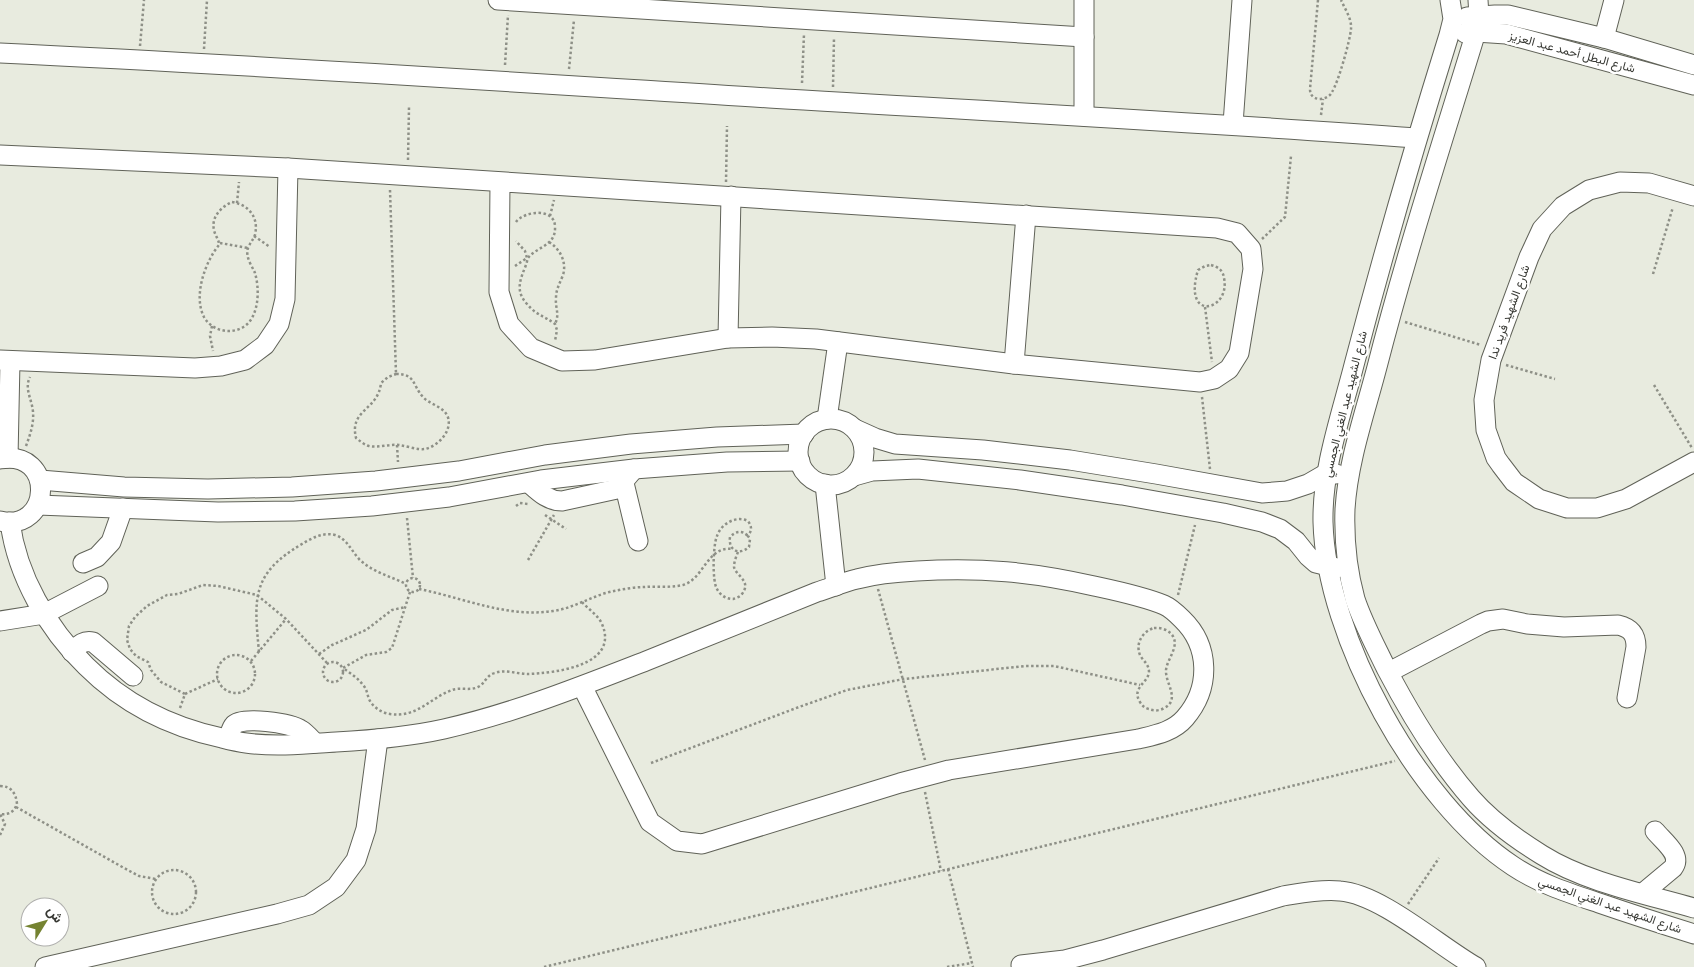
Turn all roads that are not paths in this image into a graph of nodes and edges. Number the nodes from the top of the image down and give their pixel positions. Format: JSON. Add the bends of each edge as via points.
{"nodes":[{"id":1,"x":504,"y":0,"type":"edge"},
{"id":2,"x":1084,"y":0,"type":"edge"},
{"id":3,"x":1242,"y":0,"type":"edge"},
{"id":4,"x":1614,"y":0,"type":"edge"},
{"id":5,"x":1478,"y":16,"type":"edge"},
{"id":6,"x":1451,"y":18,"type":"edge"},
{"id":7,"x":1084,"y":38,"type":"junction"},
{"id":8,"x":1604,"y":38,"type":"junction"},
{"id":9,"x":0,"y":53,"type":"edge"},
{"id":10,"x":1694,"y":65,"type":"edge"},
{"id":11,"x":1694,"y":85,"type":"edge"},
{"id":12,"x":1084,"y":116,"type":"junction"},
{"id":13,"x":1233,"y":124,"type":"junction"},
{"id":14,"x":1417,"y":138,"type":"junction"},
{"id":15,"x":0,"y":156,"type":"edge"},
{"id":16,"x":288,"y":168,"type":"junction"},
{"id":17,"x":500,"y":183,"type":"junction"},
{"id":18,"x":1686,"y":193,"type":"edge"},
{"id":19,"x":728,"y":196,"type":"junction"},
{"id":20,"x":1026,"y":215,"type":"junction"},
{"id":21,"x":728,"y":338,"type":"junction"},
{"id":22,"x":838,"y":342,"type":"junction"},
{"id":23,"x":5,"y":360,"type":"edge"},
{"id":24,"x":1014,"y":364,"type":"junction"},
{"id":25,"x":827,"y":419,"type":"junction"},
{"id":26,"x":855,"y":430,"type":"junction"},
{"id":27,"x":804,"y":434,"type":"junction"},
{"id":28,"x":10,"y":459,"type":"edge"},
{"id":29,"x":800,"y":461,"type":"junction"},
{"id":30,"x":1694,"y":462,"type":"edge"},
{"id":31,"x":1327,"y":473,"type":"junction"},
{"id":32,"x":629,"y":476,"type":"junction"},
{"id":33,"x":854,"y":476,"type":"junction"},
{"id":34,"x":1348,"y":476,"type":"junction"},
{"id":35,"x":40,"y":480,"type":"junction"},
{"id":36,"x":528,"y":483,"type":"junction"},
{"id":37,"x":825,"y":484,"type":"junction"},
{"id":38,"x":38,"y":505,"type":"junction"},
{"id":39,"x":123,"y":508,"type":"junction"},
{"id":40,"x":5,"y":521,"type":"edge"},
{"id":41,"x":638,"y":541,"type":"dead end"},
{"id":42,"x":83,"y":563,"type":"dead end"},
{"id":43,"x":1328,"y":565,"type":"junction"},
{"id":44,"x":1349,"y":571,"type":"junction"},
{"id":45,"x":98,"y":586,"type":"dead end"},
{"id":46,"x":836,"y":586,"type":"junction"},
{"id":47,"x":44,"y":614,"type":"junction"},
{"id":48,"x":0,"y":621,"type":"edge"},
{"id":49,"x":72,"y":652,"type":"junction"},
{"id":50,"x":1388,"y":672,"type":"junction"},
{"id":51,"x":133,"y":676,"type":"dead end"},
{"id":52,"x":582,"y":686,"type":"junction"},
{"id":53,"x":1627,"y":698,"type":"dead end"},
{"id":54,"x":378,"y":739,"type":"junction"},
{"id":55,"x":1655,"y":832,"type":"dead end"},
{"id":56,"x":1643,"y":893,"type":"junction"},
{"id":57,"x":1694,"y":908,"type":"edge"},
{"id":58,"x":1694,"y":934,"type":"edge"},
{"id":59,"x":1066,"y":964,"type":"edge"},
{"id":60,"x":1021,"y":965,"type":"dead end"},
{"id":61,"x":45,"y":967,"type":"edge"},
{"id":62,"x":1476,"y":967,"type":"edge"}],
"edges":[{"from":1,"to":7,"type":"street"},
{"from":2,"to":7,"type":"street"},
{"from":3,"to":13,"type":"street"},
{"from":4,"to":8,"type":"street"},
{"from":5,"to":6,"type":"street","name":"شارع البطل أحمد عبد العزيز"},
{"from":5,"to":8,"type":"street","name":"شارع البطل أحمد عبد العزيز","via":[[1508,15]]},
{"from":5,"to":11,"type":"street","name":"شارع البطل أحمد عبد العزيز","via":[[1506,34]]},
{"from":5,"to":34,"type":"street","name":"شارع الشهيد عبد الغني الجمسي","via":[[1390,318]]},
{"from":6,"to":14,"type":"street","name":"شارع الشهيد عبد الغني الجمسي"},
{"from":7,"to":12,"type":"street"},
{"from":8,"to":10,"type":"street","name":"شارع البطل أحمد عبد العزيز"},
{"from":9,"to":12,"type":"street"},
{"from":12,"to":13,"type":"street"},
{"from":13,"to":14,"type":"street"},
{"from":14,"to":31,"type":"street","name":"شارع الشهيد عبد الغني الجمسي","via":[[1370,302]]},
{"from":15,"to":16,"type":"street"},
{"from":16,"to":17,"type":"street"},
{"from":16,"to":23,"type":"street","via":[[285,299],[279,324],[265,345],[245,360],[195,368]]},
{"from":17,"to":19,"type":"street"},
{"from":17,"to":21,"type":"street","via":[[499,292],[509,324],[531,348],[562,361],[595,360]]},
{"from":18,"to":30,"type":"street","name":"شارع الشهيد فريد ندا","via":[[1649,183],[1620,182],[1589,190],[1563,206],[1542,229],[1529,257],[1492,355],[1484,400],[1486,430],[1496,458],[1514,482],[1538,499],[1567,508],[1597,508],[1626,500]]},
{"from":19,"to":20,"type":"street"},
{"from":19,"to":21,"type":"street"},
{"from":20,"to":24,"type":"street"},
{"from":20,"to":24,"type":"street","via":[[1217,228],[1237,233],[1251,249],[1253,269],[1239,353],[1229,369],[1207,381]]},
{"from":21,"to":22,"type":"street","via":[[772,337]]},
{"from":22,"to":24,"type":"street"},
{"from":22,"to":25,"type":"street"},
{"from":23,"to":28,"type":"street"},
{"from":25,"to":26,"type":"street","via":[[847,423]]},
{"from":25,"to":27,"type":"street","via":[[810,427]]},
{"from":26,"to":31,"type":"street","via":[[895,444],[1070,460],[1262,494],[1308,484]]},
{"from":26,"to":33,"type":"street","via":[[863,443],[864,458]]},
{"from":27,"to":29,"type":"street","via":[[798,452]]},
{"from":27,"to":35,"type":"street","via":[[631,444],[451,472],[292,487],[124,487]]},
{"from":28,"to":35,"type":"street","via":[[32,468]]},
{"from":29,"to":32,"type":"street","via":[[727,462]]},
{"from":29,"to":37,"type":"street","via":[[809,476]]},
{"from":31,"to":34,"type":"street"},
{"from":31,"to":43,"type":"street","name":"شارع الشهيد عبد الغني الجمسي","via":[[1323,522]]},
{"from":32,"to":36,"type":"street"},
{"from":32,"to":36,"type":"street","via":[[617,489],[607,493],[562,501],[554,501]]},
{"from":32,"to":41,"type":"street"},
{"from":33,"to":37,"type":"street","via":[[845,482]]},
{"from":33,"to":43,"type":"street","via":[[872,471],[918,469],[1038,483],[1199,509],[1280,529],[1316,563]]},
{"from":34,"to":44,"type":"street","name":"شارع الشهيد عبد الغني الجمسي","via":[[1345,510]]},
{"from":35,"to":38,"type":"street"},
{"from":36,"to":39,"type":"street","via":[[449,497],[295,511]]},
{"from":37,"to":46,"type":"street"},
{"from":38,"to":39,"type":"street"},
{"from":38,"to":40,"type":"street","via":[[26,517]]},
{"from":39,"to":42,"type":"street","via":[[110,542],[97,557]]},
{"from":40,"to":47,"type":"street","via":[[24,573]]},
{"from":43,"to":44,"type":"street"},
{"from":43,"to":58,"type":"street","name":"شارع الشهيد عبد الغني الجمسي","via":[[1353,651],[1372,692],[1393,732],[1447,807],[1512,866],[1545,885]]},
{"from":44,"to":50,"type":"street","name":"شارع الشهيد عبد الغني الجمسي","via":[[1364,623]]},
{"from":45,"to":47,"type":"street"},
{"from":46,"to":52,"type":"street"},
{"from":46,"to":52,"type":"street","via":[[857,578],[894,572],[1005,570],[1064,579],[1164,605],[1191,628],[1202,650],[1204,675],[1198,698],[1184,719],[1164,733],[925,776],[702,844],[677,841],[650,822]]},
{"from":47,"to":48,"type":"street"},
{"from":47,"to":49,"type":"street"},
{"from":49,"to":51,"type":"street","via":[[82,643],[93,642]]},
{"from":49,"to":54,"type":"street","via":[[104,684],[147,712],[195,732],[245,743],[297,744]]},
{"from":50,"to":53,"type":"street","via":[[1496,619],[1564,627],[1618,626],[1633,632],[1636,639]]},
{"from":50,"to":56,"type":"street","name":"شارع الشهيد عبد الغني الجمسي","via":[[1418,726],[1444,763],[1472,799],[1506,831],[1544,857],[1586,876]]},
{"from":52,"to":54,"type":"street","via":[[513,711],[442,729]]},
{"from":54,"to":61,"type":"street","via":[[366,829],[356,860],[336,887],[301,908]]},
{"from":55,"to":56,"type":"street","via":[[1675,855],[1676,863]]},
{"from":56,"to":57,"type":"street","name":"شارع الشهيد عبد الغني الجمسي"},
{"from":59,"to":60,"type":"street"},
{"from":59,"to":62,"type":"street","via":[[1283,896],[1342,891],[1370,899]]}]}
